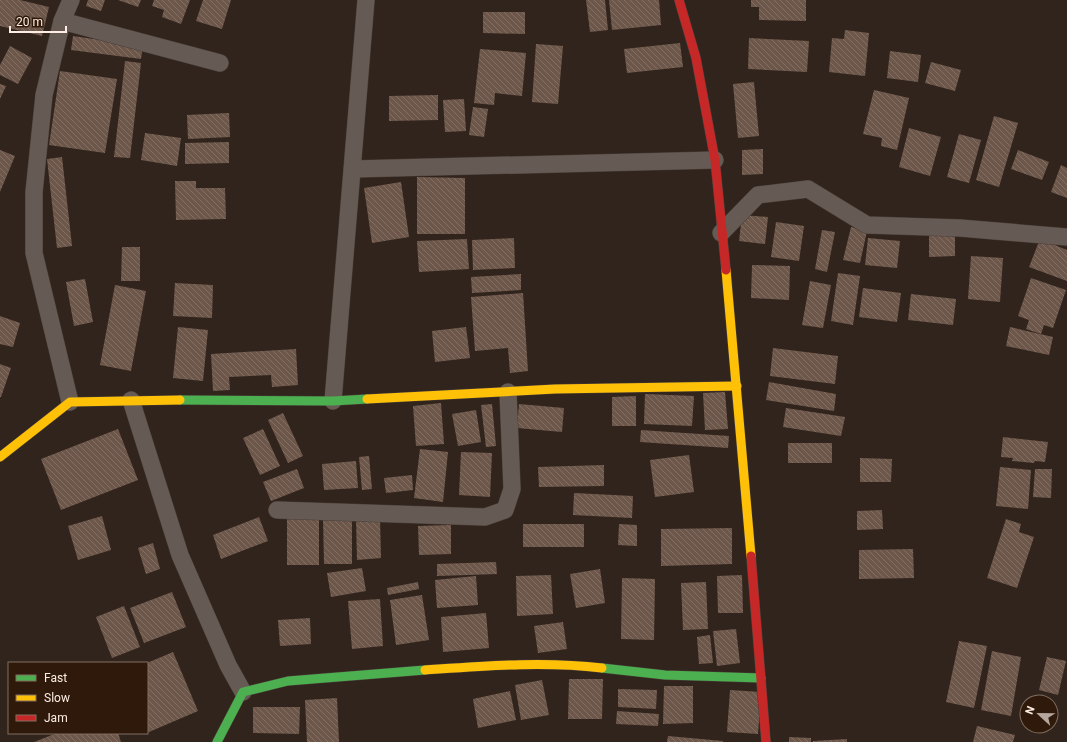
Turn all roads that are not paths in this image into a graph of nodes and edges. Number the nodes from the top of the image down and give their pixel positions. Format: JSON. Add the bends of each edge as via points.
{"nodes":[{"id":1,"x":71,"y":0,"type":"edge"},
{"id":2,"x":366,"y":0,"type":"edge"},
{"id":3,"x":679,"y":0,"type":"edge"},
{"id":4,"x":62,"y":21,"type":"junction"},
{"id":5,"x":220,"y":63,"type":"dead end"},
{"id":6,"x":715,"y":160,"type":"junction"},
{"id":7,"x":353,"y":169,"type":"junction"},
{"id":8,"x":721,"y":233,"type":"junction"},
{"id":9,"x":1067,"y":237,"type":"edge"},
{"id":10,"x":737,"y":386,"type":"junction"},
{"id":11,"x":508,"y":392,"type":"junction"},
{"id":12,"x":131,"y":400,"type":"junction"},
{"id":13,"x":332,"y":401,"type":"junction"},
{"id":14,"x":70,"y":402,"type":"junction"},
{"id":15,"x":0,"y":457,"type":"edge"},
{"id":16,"x":277,"y":510,"type":"dead end"},
{"id":17,"x":762,"y":678,"type":"junction"},
{"id":18,"x":243,"y":692,"type":"junction"},
{"id":19,"x":217,"y":742,"type":"edge"},
{"id":20,"x":766,"y":742,"type":"edge"}],
"edges":[{"from":1,"to":4,"type":"street"},
{"from":2,"to":7,"type":"street"},
{"from":3,"to":6,"type":"street","via":[[696,58]]},
{"from":4,"to":5,"type":"street"},
{"from":4,"to":14,"type":"street","via":[[44,95],[34,192],[34,253]]},
{"from":6,"to":7,"type":"street"},
{"from":6,"to":8,"type":"street"},
{"from":7,"to":13,"type":"street"},
{"from":8,"to":9,"type":"street","via":[[758,195],[808,189],[867,225],[960,228]]},
{"from":8,"to":10,"type":"street"},
{"from":10,"to":11,"type":"street"},
{"from":10,"to":17,"type":"street"},
{"from":11,"to":13,"type":"street"},
{"from":11,"to":16,"type":"street","via":[[512,489],[505,510],[485,517]]},
{"from":12,"to":13,"type":"street"},
{"from":12,"to":14,"type":"street"},
{"from":12,"to":18,"type":"street","via":[[180,555],[228,665]]},
{"from":14,"to":15,"type":"street"},
{"from":17,"to":18,"type":"street","via":[[665,675],[580,664],[503,666],[288,681]]},
{"from":17,"to":20,"type":"street"},
{"from":18,"to":19,"type":"street"}]}
